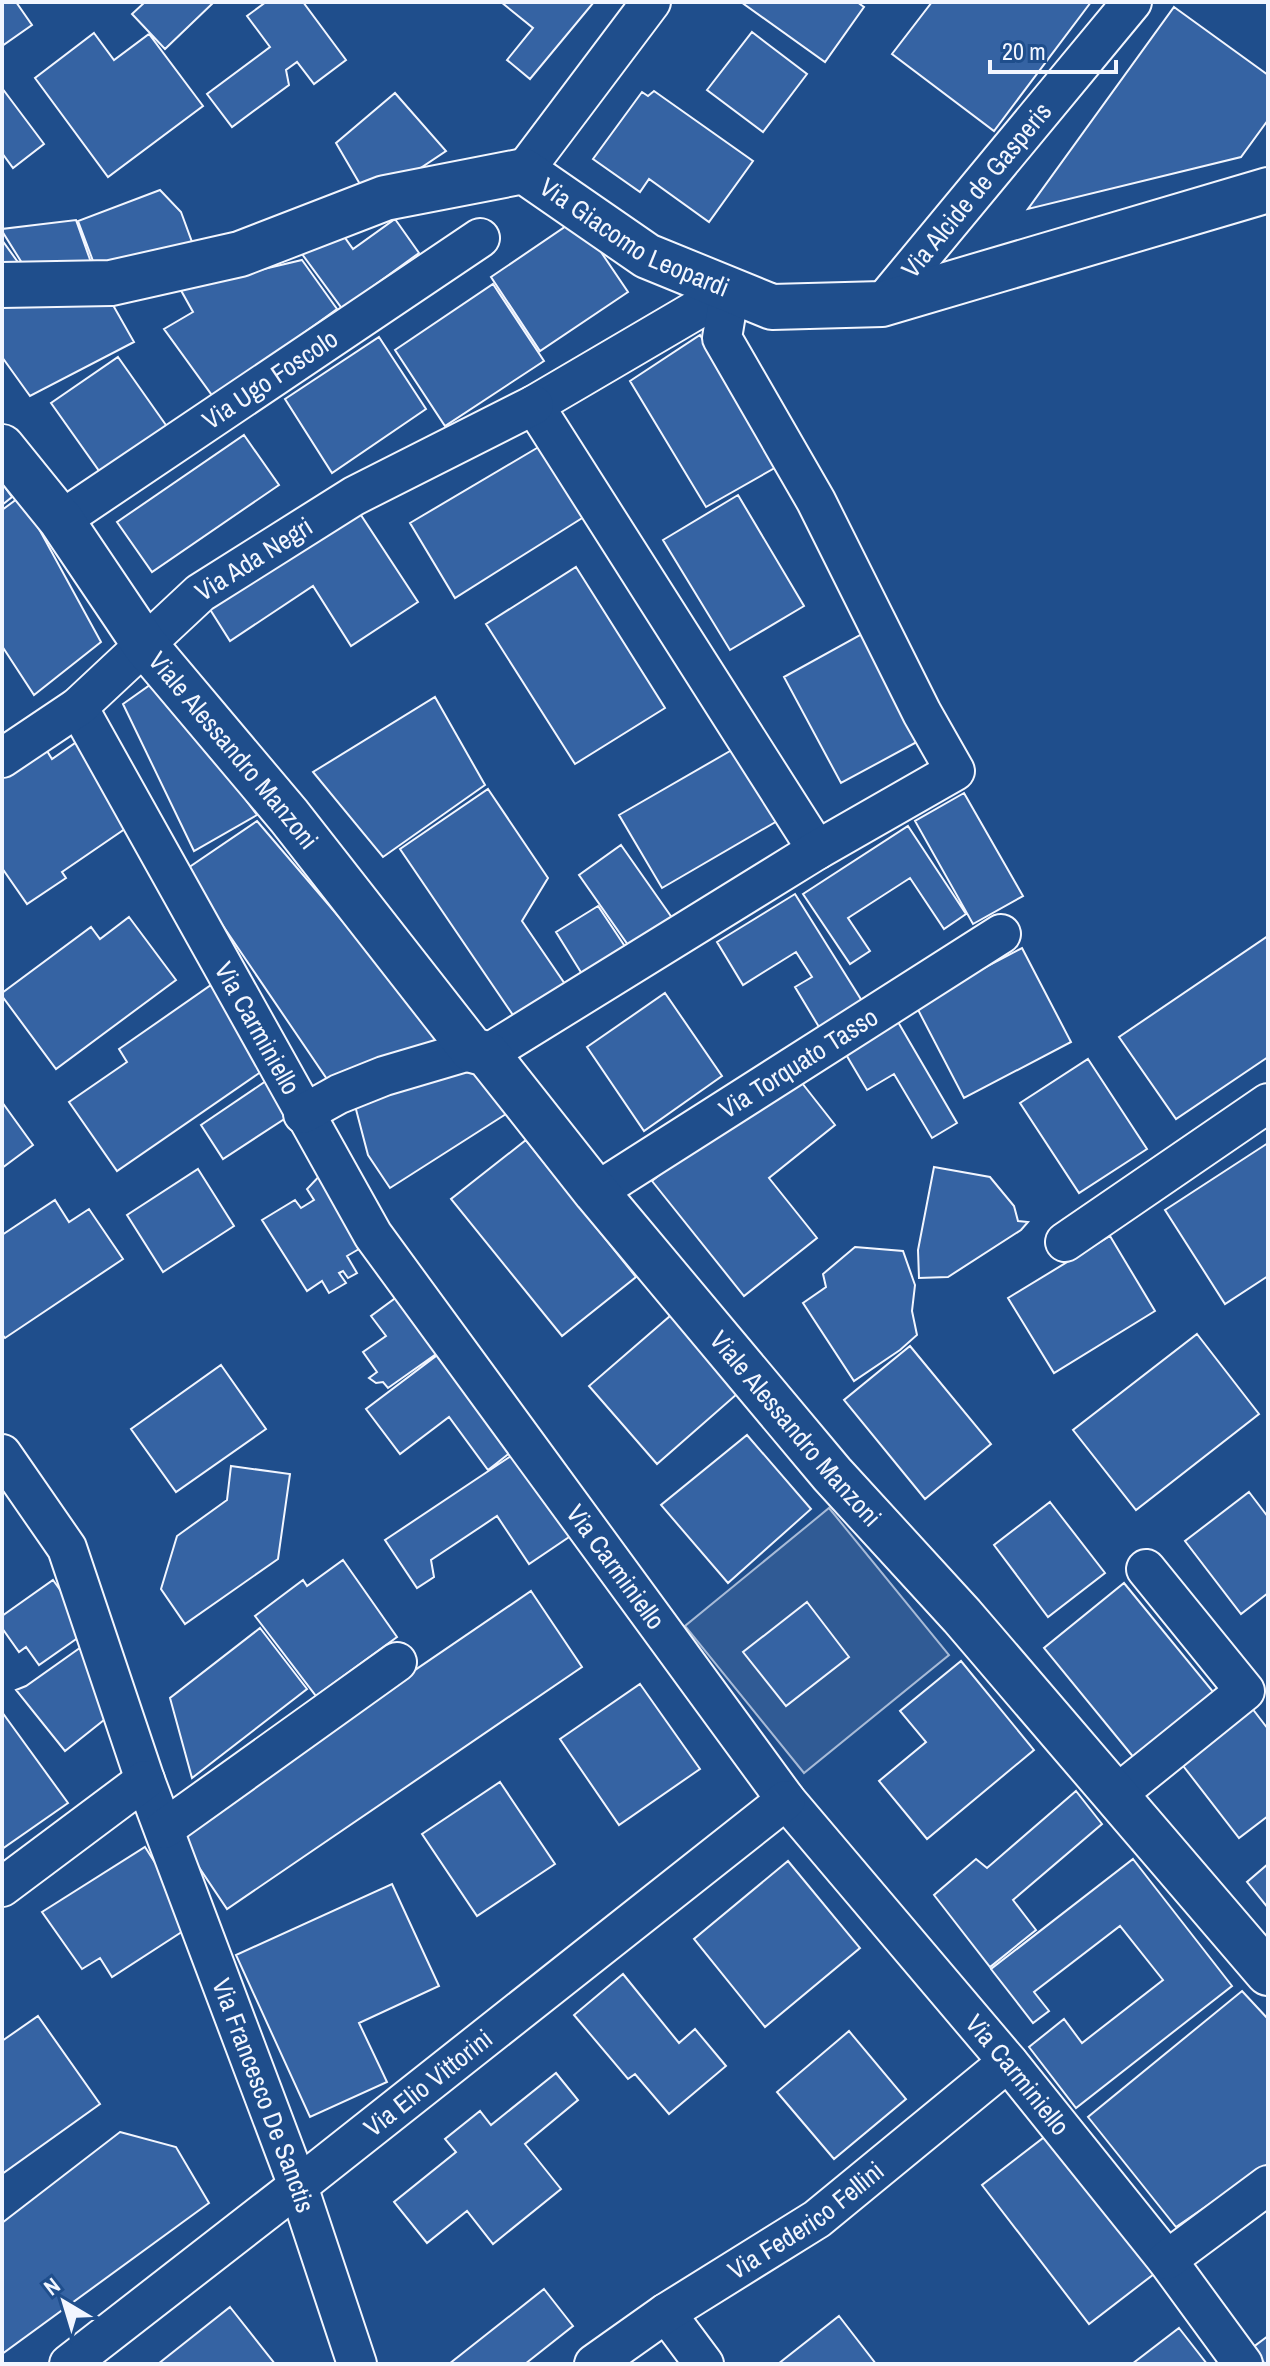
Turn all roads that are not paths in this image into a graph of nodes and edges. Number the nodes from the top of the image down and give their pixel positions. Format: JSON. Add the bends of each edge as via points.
{"nodes":[{"id":1,"x":651,"y":2,"type":"edge"},
{"id":2,"x":1132,"y":2,"type":"edge"},
{"id":3,"x":524,"y":171,"type":"junction"},
{"id":4,"x":1268,"y":190,"type":"edge"},
{"id":5,"x":480,"y":238,"type":"dead end"},
{"id":6,"x":2,"y":285,"type":"edge"},
{"id":7,"x":730,"y":290,"type":"junction"},
{"id":8,"x":882,"y":304,"type":"junction"},
{"id":9,"x":534,"y":405,"type":"junction"},
{"id":10,"x":2,"y":447,"type":"edge"},
{"id":11,"x":61,"y":520,"type":"junction"},
{"id":12,"x":145,"y":645,"type":"junction"},
{"id":13,"x":78,"y":707,"type":"junction"},
{"id":14,"x":2,"y":758,"type":"edge"},
{"id":15,"x":817,"y":850,"type":"junction"},
{"id":16,"x":1001,"y":934,"type":"dead end"},
{"id":17,"x":480,"y":1052,"type":"junction"},
{"id":18,"x":1268,"y":1103,"type":"edge"},
{"id":19,"x":303,"y":1114,"type":"junction"},
{"id":20,"x":596,"y":1192,"type":"junction"},
{"id":21,"x":1065,"y":1242,"type":"dead end"},
{"id":22,"x":2,"y":1454,"type":"edge"},
{"id":23,"x":1146,"y":1569,"type":"dead end"},
{"id":24,"x":397,"y":1662,"type":"dead end"},
{"id":25,"x":145,"y":1780,"type":"junction"},
{"id":26,"x":1116,"y":1795,"type":"junction"},
{"id":27,"x":786,"y":1800,"type":"junction"},
{"id":28,"x":164,"y":1829,"type":"junction"},
{"id":29,"x":2,"y":1887,"type":"edge"},
{"id":30,"x":1268,"y":1973,"type":"edge"},
{"id":31,"x":1008,"y":2062,"type":"junction"},
{"id":32,"x":1268,"y":2185,"type":"edge"},
{"id":33,"x":298,"y":2186,"type":"junction"},
{"id":34,"x":1167,"y":2260,"type":"junction"},
{"id":35,"x":666,"y":2313,"type":"junction"},
{"id":36,"x":69,"y":2364,"type":"edge"},
{"id":37,"x":357,"y":2364,"type":"edge"},
{"id":38,"x":594,"y":2364,"type":"edge"},
{"id":39,"x":704,"y":2364,"type":"edge"},
{"id":40,"x":1243,"y":2364,"type":"edge"}],
"edges":[{"from":1,"to":3,"type":"street"},
{"from":2,"to":8,"type":"street","name":"Via Alcide de Gasperis"},
{"from":3,"to":6,"type":"street","name":"Via Giacomo Leopardi","via":[[385,198],[240,254],[111,283]]},
{"from":3,"to":7,"type":"street","name":"Via Giacomo Leopardi","via":[[647,256]]},
{"from":4,"to":8,"type":"street","name":"Via Giacomo Leopardi"},
{"from":5,"to":11,"type":"street","name":"Via Ugo Foscolo"},
{"from":7,"to":8,"type":"street","name":"Via Giacomo Leopardi","via":[[772,307]]},
{"from":7,"to":9,"type":"street","name":"Via Ada Negri"},
{"from":7,"to":15,"type":"street","via":[[722,338],[816,501],[955,771]]},
{"from":9,"to":12,"type":"street","name":"Via Ada Negri","via":[[354,496],[200,593]]},
{"from":9,"to":15,"type":"street"},
{"from":10,"to":11,"type":"street","name":"Viale Alessandro Manzoni"},
{"from":11,"to":12,"type":"street","name":"Viale Alessandro Manzoni"},
{"from":12,"to":13,"type":"street","name":"Via Ada Negri"},
{"from":12,"to":17,"type":"street","name":"Viale Alessandro Manzoni"},
{"from":13,"to":14,"type":"street","name":"Via Ada Negri"},
{"from":13,"to":19,"type":"street","name":"Via Carminiello"},
{"from":15,"to":17,"type":"street"},
{"from":16,"to":20,"type":"street","name":"Via Torquato Tasso"},
{"from":17,"to":19,"type":"street","via":[[373,1081]]},
{"from":17,"to":20,"type":"street","name":"Viale Alessandro Manzoni"},
{"from":18,"to":21,"type":"street"},
{"from":19,"to":27,"type":"street","name":"Via Carminiello","via":[[373,1235]]},
{"from":20,"to":26,"type":"street","name":"Viale Alessandro Manzoni","via":[[832,1474]]},
{"from":22,"to":25,"type":"street","name":"Via Francesco De Sanctis","via":[[67,1548]]},
{"from":23,"to":26,"type":"street","via":[[1245,1691]]},
{"from":24,"to":28,"type":"street"},
{"from":25,"to":28,"type":"street","name":"Via Francesco De Sanctis"},
{"from":25,"to":29,"type":"street"},
{"from":26,"to":30,"type":"street","name":"Viale Alessandro Manzoni"},
{"from":27,"to":31,"type":"street","name":"Via Carminiello"},
{"from":27,"to":33,"type":"street","name":"Via Elio Vittorini"},
{"from":28,"to":33,"type":"street","name":"Via Francesco De Sanctis"},
{"from":31,"to":34,"type":"street","name":"Via Carminiello"},
{"from":31,"to":35,"type":"street","name":"Via Federico Fellini","via":[[817,2219]]},
{"from":32,"to":34,"type":"street"},
{"from":33,"to":36,"type":"street","name":"Via Elio Vittorini"},
{"from":33,"to":37,"type":"street","name":"Via Francesco De Sanctis"},
{"from":34,"to":40,"type":"street","name":"Via Carminiello"},
{"from":35,"to":38,"type":"street","name":"Via Federico Fellini"},
{"from":35,"to":39,"type":"street"}]}
